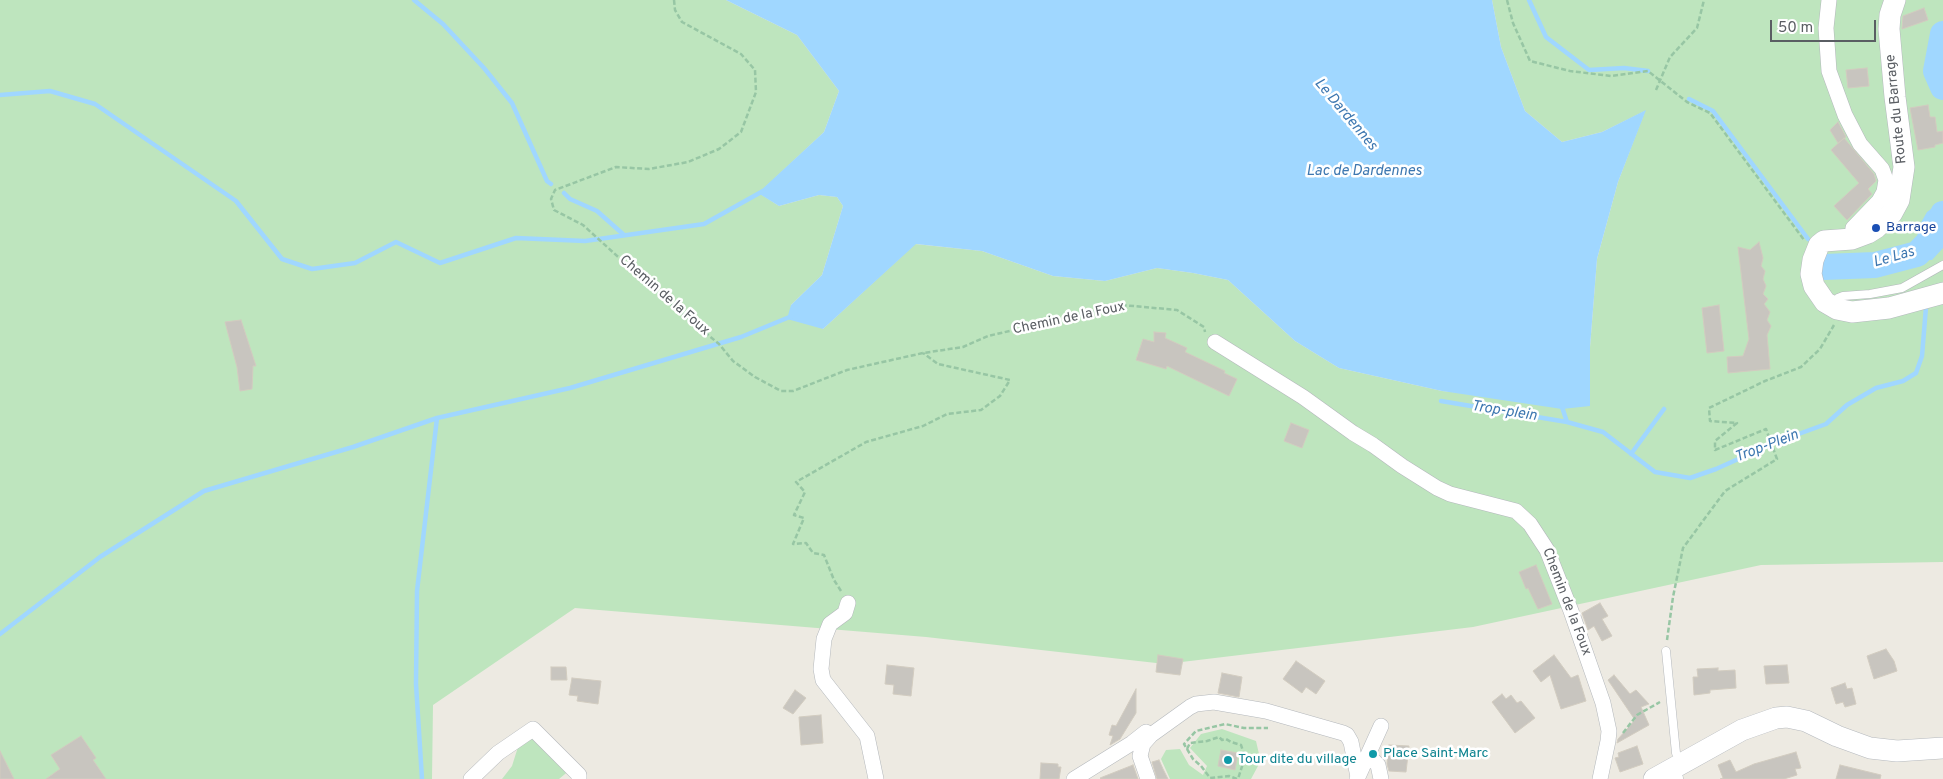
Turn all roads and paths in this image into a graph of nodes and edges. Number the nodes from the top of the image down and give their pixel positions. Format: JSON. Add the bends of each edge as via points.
{"nodes":[{"id":1,"x":674,"y":0,"type":"edge"},
{"id":2,"x":1507,"y":0,"type":"edge"},
{"id":3,"x":1704,"y":0,"type":"edge"},
{"id":4,"x":1829,"y":0,"type":"edge"},
{"id":5,"x":1895,"y":0,"type":"edge"},
{"id":6,"x":1659,"y":81,"type":"junction"},
{"id":7,"x":1656,"y":90,"type":"dead end"},
{"id":8,"x":1852,"y":238,"type":"junction"},
{"id":9,"x":1814,"y":255,"type":"junction"},
{"id":10,"x":1943,"y":265,"type":"edge"},
{"id":11,"x":1943,"y":293,"type":"edge"},
{"id":12,"x":1837,"y":308,"type":"junction"},
{"id":13,"x":1215,"y":342,"type":"joint"},
{"id":14,"x":923,"y":353,"type":"junction"},
{"id":15,"x":848,"y":603,"type":"joint"},
{"id":16,"x":1666,"y":651,"type":"joint"},
{"id":17,"x":1671,"y":697,"type":"junction"},
{"id":18,"x":1171,"y":721,"type":"junction"},
{"id":19,"x":1381,"y":726,"type":"dead end"},
{"id":20,"x":1272,"y":727,"type":"dead end"},
{"id":21,"x":1608,"y":741,"type":"junction"},
{"id":22,"x":1943,"y":748,"type":"edge"},
{"id":23,"x":1187,"y":749,"type":"junction"},
{"id":24,"x":1676,"y":752,"type":"dead end"},
{"id":25,"x":1367,"y":760,"type":"junction"},
{"id":26,"x":1358,"y":778,"type":"edge"},
{"id":27,"x":471,"y":779,"type":"edge"},
{"id":28,"x":579,"y":779,"type":"edge"},
{"id":29,"x":876,"y":779,"type":"edge"},
{"id":30,"x":1074,"y":779,"type":"edge"},
{"id":31,"x":1148,"y":779,"type":"edge"},
{"id":32,"x":1238,"y":779,"type":"edge"},
{"id":33,"x":1381,"y":779,"type":"edge"},
{"id":34,"x":1600,"y":779,"type":"edge"},
{"id":35,"x":1654,"y":779,"type":"edge"}],
"edges":[{"from":1,"to":14,"type":"path","name":"Chemin de la Foux","via":[[682,22],[741,54],[755,70],[756,92],[741,132],[719,149],[688,162],[649,169],[616,167],[568,184],[555,190],[551,199],[554,210],[583,225],[719,344],[733,361],[781,390],[793,391],[847,370]]},
{"from":2,"to":6,"type":"path","via":[[1530,61],[1570,71],[1611,76],[1648,71]]},
{"from":3,"to":6,"type":"path","via":[[1697,28],[1670,57]]},
{"from":4,"to":8,"type":"street","via":[[1826,28],[1829,71],[1860,144],[1882,169],[1886,180],[1879,201],[1853,228]]},
{"from":5,"to":8,"type":"street","name":"Route du Barrage","via":[[1889,29],[1903,180],[1899,200],[1892,213],[1868,233]]},
{"from":6,"to":7,"type":"path"},
{"from":6,"to":9,"type":"path","via":[[1687,102],[1710,113]]},
{"from":8,"to":9,"type":"street","name":"Route du Barrage","via":[[1824,242]]},
{"from":9,"to":12,"type":"street","via":[[1811,274],[1814,286],[1825,302]]},
{"from":10,"to":12,"type":"lane","via":[[1902,288],[1838,298]]},
{"from":11,"to":12,"type":"street","via":[[1878,310],[1852,312]]},
{"from":12,"to":16,"type":"path","via":[[1820,349],[1801,367],[1709,408],[1710,421],[1737,423],[1715,442],[1715,450],[1766,429],[1777,459],[1725,491],[1683,548]]},
{"from":13,"to":14,"type":"path","name":"Chemin de la Foux","via":[[1204,327],[1176,310],[1122,305],[988,336],[963,347]]},
{"from":13,"to":21,"type":"street","name":"Chemin de la Foux","via":[[1437,488],[1516,511],[1523,516],[1547,550],[1571,611],[1603,703]]},
{"from":14,"to":15,"type":"path","via":[[938,364],[1010,380],[1000,396],[981,410],[947,414],[923,426],[866,442],[796,482],[805,492],[794,515],[804,518],[792,544],[806,543],[813,553],[824,555]]},
{"from":15,"to":29,"type":"street","via":[[845,613],[830,624],[824,639],[821,669],[823,680],[867,736]]},
{"from":16,"to":17,"type":"lane"},
{"from":17,"to":21,"type":"path","via":[[1637,715],[1622,735]]},
{"from":17,"to":24,"type":"lane"},
{"from":18,"to":26,"type":"street","via":[[1196,704],[1214,702],[1332,729],[1350,738]]},
{"from":18,"to":30,"type":"street","via":[[1157,723],[1132,743]]},
{"from":18,"to":31,"type":"street","via":[[1151,735],[1140,751]]},
{"from":19,"to":25,"type":"street"},
{"from":20,"to":23,"type":"path","via":[[1244,728],[1225,724],[1196,731],[1184,744]]},
{"from":21,"to":34,"type":"street","name":"Chemin de la Foux"},
{"from":22,"to":35,"type":"street","via":[[1912,751],[1877,749],[1848,741],[1798,718],[1776,718],[1742,730]]},
{"from":23,"to":32,"type":"path","via":[[1210,778],[1229,776]]},
{"from":23,"to":32,"type":"path","via":[[1190,743],[1219,737],[1241,745],[1245,757]]},
{"from":25,"to":26,"type":"street"},
{"from":25,"to":33,"type":"street","via":[[1378,765]]},
{"from":27,"to":28,"type":"street","via":[[498,753],[533,728],[579,775]]}]}
